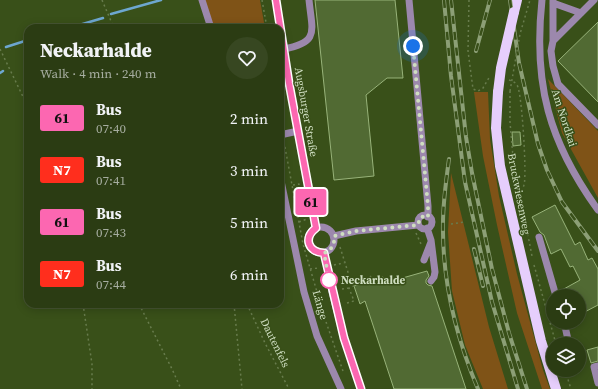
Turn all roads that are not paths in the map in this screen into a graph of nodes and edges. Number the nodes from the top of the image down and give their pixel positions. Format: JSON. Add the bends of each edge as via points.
{"nodes":[{"id":1,"x":202,"y":0,"type":"edge"},
{"id":2,"x":276,"y":0,"type":"edge"},
{"id":3,"x":309,"y":0,"type":"edge"},
{"id":4,"x":409,"y":0,"type":"edge"},
{"id":5,"x":518,"y":0,"type":"edge"},
{"id":6,"x":542,"y":0,"type":"edge"},
{"id":7,"x":594,"y":0,"type":"edge"},
{"id":8,"x":553,"y":2,"type":"edge"},
{"id":9,"x":581,"y":13,"type":"junction"},
{"id":10,"x":210,"y":24,"type":"edge"},
{"id":11,"x":280,"y":24,"type":"edge"},
{"id":12,"x":553,"y":41,"type":"junction"},
{"id":13,"x":284,"y":49,"type":"joint"},
{"id":14,"x":598,"y":125,"type":"edge"},
{"id":15,"x":298,"y":131,"type":"junction"},
{"id":16,"x":284,"y":133,"type":"edge"},
{"id":17,"x":284,"y":195,"type":"edge"},
{"id":18,"x":598,"y":210,"type":"edge"},
{"id":19,"x":428,"y":217,"type":"junction"},
{"id":20,"x":415,"y":225,"type":"junction"},
{"id":21,"x":316,"y":228,"type":"junction"},
{"id":22,"x":428,"y":228,"type":"junction"},
{"id":23,"x":334,"y":236,"type":"junction"},
{"id":24,"x":539,"y":237,"type":"dead end"},
{"id":25,"x":431,"y":240,"type":"junction"},
{"id":26,"x":324,"y":253,"type":"junction"},
{"id":27,"x":425,"y":259,"type":"road end"},
{"id":28,"x":431,"y":281,"type":"dead end"},
{"id":29,"x":554,"y":289,"type":"edge"},
{"id":30,"x":546,"y":348,"type":"edge"},
{"id":31,"x":598,"y":366,"type":"edge"},
{"id":32,"x":554,"y":377,"type":"edge"},
{"id":33,"x":598,"y":382,"type":"edge"},
{"id":34,"x":340,"y":389,"type":"edge"},
{"id":35,"x":361,"y":389,"type":"edge"},
{"id":36,"x":556,"y":389,"type":"edge"}],
"edges":[{"from":1,"to":10,"type":"street"},
{"from":2,"to":11,"type":"street","name":"Augsburger Straße"},
{"from":3,"to":13,"type":"street","via":[[312,31],[310,38],[304,44]]},
{"from":4,"to":19,"type":"street"},
{"from":5,"to":30,"type":"main road","name":"Bruckwiesenweg","bridge":true,"via":[[505,46],[496,128],[500,166],[535,319]]},
{"from":6,"to":18,"type":"street","name":"Am Nordkai","via":[[539,40],[545,99],[567,162]]},
{"from":7,"to":9,"type":"street"},
{"from":8,"to":9,"type":"street"},
{"from":8,"to":12,"type":"street"},
{"from":9,"to":12,"type":"street"},
{"from":12,"to":14,"type":"street","via":[[551,52],[558,84]]},
{"from":13,"to":15,"type":"street","name":"Augsburger Straße"},
{"from":15,"to":16,"type":"street"},
{"from":15,"to":21,"type":"street","name":"Augsburger Straße"},
{"from":17,"to":34,"type":"street","name":"Länge","via":[[304,292],[317,336]]},
{"from":19,"to":20,"type":"street","via":[[420,218]]},
{"from":19,"to":22,"type":"street","via":[[431,224]]},
{"from":20,"to":22,"type":"street","via":[[423,229]]},
{"from":20,"to":23,"type":"street"},
{"from":21,"to":23,"type":"street","via":[[326,228]]},
{"from":21,"to":26,"type":"street","via":[[308,241],[313,250]]},
{"from":22,"to":25,"type":"street"},
{"from":23,"to":26,"type":"street","via":[[334,244]]},
{"from":24,"to":29,"type":"street"},
{"from":25,"to":27,"type":"street"},
{"from":25,"to":28,"type":"street","via":[[435,272]]},
{"from":26,"to":35,"type":"street","via":[[344,338]]},
{"from":31,"to":33,"type":"street","via":[[594,367]]},
{"from":32,"to":36,"type":"main road","name":"Bruckwiesenweg"}]}
